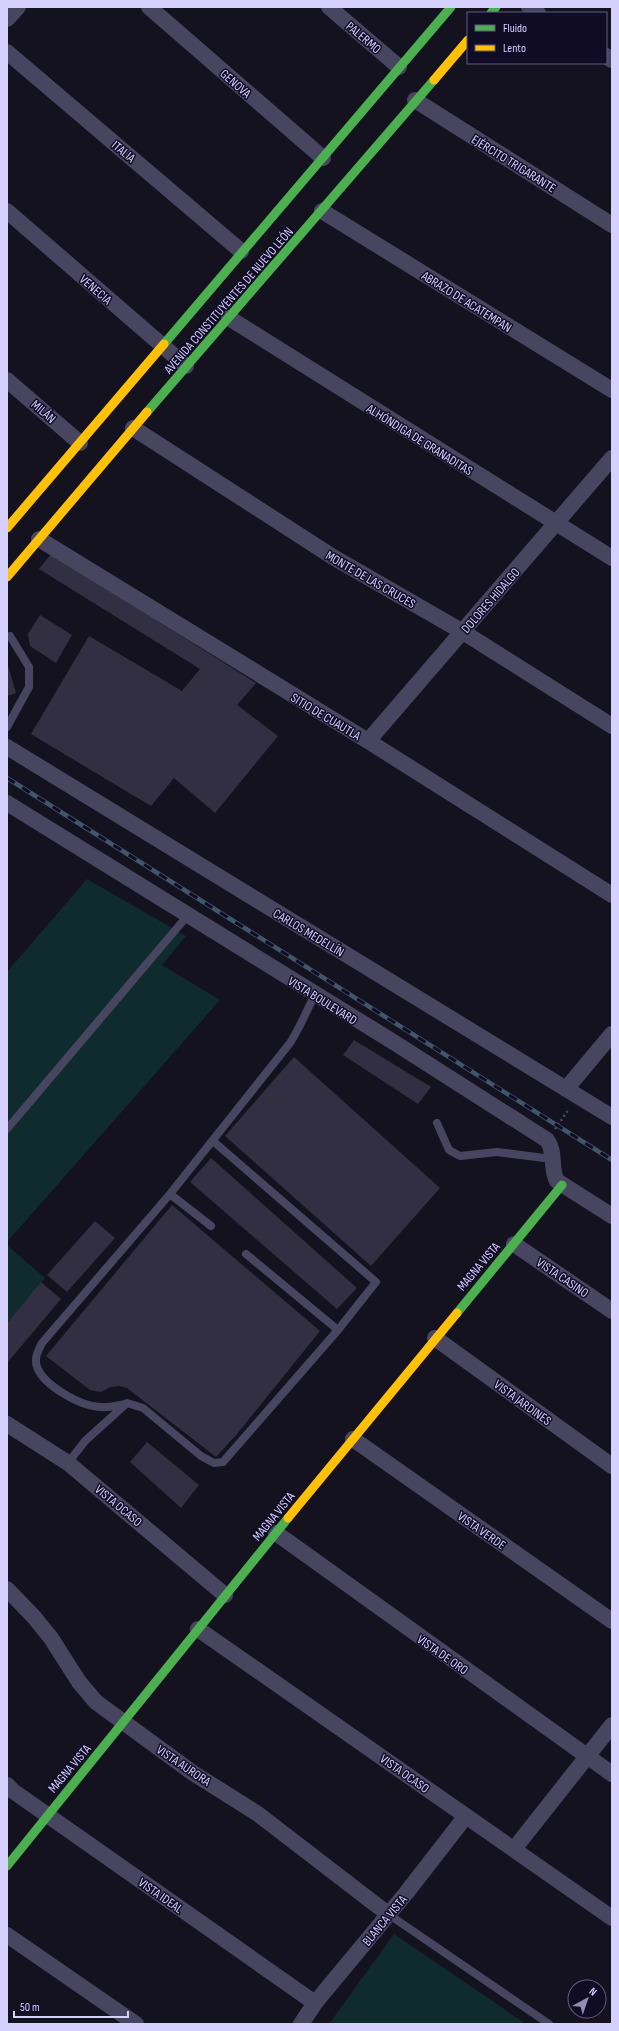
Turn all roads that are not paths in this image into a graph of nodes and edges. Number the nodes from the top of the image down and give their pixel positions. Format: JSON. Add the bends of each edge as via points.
{"nodes":[{"id":1,"x":18,"y":7,"type":"edge"},
{"id":2,"x":150,"y":7,"type":"edge"},
{"id":3,"x":329,"y":7,"type":"edge"},
{"id":4,"x":451,"y":7,"type":"edge"},
{"id":5,"x":7,"y":20,"type":"edge"},
{"id":6,"x":467,"y":41,"type":"edge"},
{"id":7,"x":7,"y":52,"type":"edge"},
{"id":8,"x":399,"y":67,"type":"junction"},
{"id":9,"x":415,"y":100,"type":"junction"},
{"id":10,"x":323,"y":158,"type":"junction"},
{"id":11,"x":7,"y":211,"type":"edge"},
{"id":12,"x":322,"y":211,"type":"junction"},
{"id":13,"x":612,"y":225,"type":"edge"},
{"id":14,"x":241,"y":251,"type":"junction"},
{"id":15,"x":229,"y":318,"type":"junction"},
{"id":16,"x":162,"y":346,"type":"junction"},
{"id":17,"x":186,"y":366,"type":"junction"},
{"id":18,"x":7,"y":380,"type":"edge"},
{"id":19,"x":612,"y":390,"type":"edge"},
{"id":20,"x":133,"y":428,"type":"junction"},
{"id":21,"x":80,"y":443,"type":"junction"},
{"id":22,"x":612,"y":458,"type":"edge"},
{"id":23,"x":556,"y":524,"type":"junction"},
{"id":24,"x":7,"y":528,"type":"edge"},
{"id":25,"x":39,"y":539,"type":"junction"},
{"id":26,"x":612,"y":558,"type":"edge"},
{"id":27,"x":7,"y":577,"type":"edge"},
{"id":28,"x":463,"y":632,"type":"junction"},
{"id":29,"x":8,"y":637,"type":"edge"},
{"id":30,"x":612,"y":726,"type":"edge"},
{"id":31,"x":7,"y":727,"type":"edge"},
{"id":32,"x":368,"y":741,"type":"junction"},
{"id":33,"x":7,"y":746,"type":"edge"},
{"id":34,"x":7,"y":804,"type":"edge"},
{"id":35,"x":612,"y":895,"type":"edge"},
{"id":36,"x":188,"y":915,"type":"junction"},
{"id":37,"x":315,"y":995,"type":"junction"},
{"id":38,"x":612,"y":1034,"type":"edge"},
{"id":39,"x":572,"y":1093,"type":"junction"},
{"id":40,"x":612,"y":1117,"type":"edge"},
{"id":41,"x":437,"y":1123,"type":"dead end"},
{"id":42,"x":7,"y":1128,"type":"edge"},
{"id":43,"x":213,"y":1142,"type":"junction"},
{"id":44,"x":552,"y":1159,"type":"junction"},
{"id":45,"x":562,"y":1185,"type":"junction"},
{"id":46,"x":170,"y":1194,"type":"junction"},
{"id":47,"x":612,"y":1216,"type":"edge"},
{"id":48,"x":211,"y":1226,"type":"dead end"},
{"id":49,"x":514,"y":1244,"type":"junction"},
{"id":50,"x":246,"y":1254,"type":"dead end"},
{"id":51,"x":612,"y":1311,"type":"edge"},
{"id":52,"x":338,"y":1330,"type":"junction"},
{"id":53,"x":435,"y":1338,"type":"junction"},
{"id":54,"x":127,"y":1403,"type":"junction"},
{"id":55,"x":7,"y":1424,"type":"edge"},
{"id":56,"x":352,"y":1439,"type":"junction"},
{"id":57,"x":610,"y":1461,"type":"edge"},
{"id":58,"x":68,"y":1463,"type":"junction"},
{"id":59,"x":276,"y":1533,"type":"junction"},
{"id":60,"x":7,"y":1589,"type":"edge"},
{"id":61,"x":225,"y":1595,"type":"junction"},
{"id":62,"x":612,"y":1621,"type":"edge"},
{"id":63,"x":198,"y":1629,"type":"junction"},
{"id":64,"x":123,"y":1723,"type":"junction"},
{"id":65,"x":612,"y":1725,"type":"edge"},
{"id":66,"x":587,"y":1756,"type":"junction"},
{"id":67,"x":612,"y":1774,"type":"edge"},
{"id":68,"x":7,"y":1785,"type":"edge"},
{"id":69,"x":47,"y":1815,"type":"junction"},
{"id":70,"x":466,"y":1816,"type":"junction"},
{"id":71,"x":514,"y":1849,"type":"junction"},
{"id":72,"x":7,"y":1866,"type":"edge"},
{"id":73,"x":388,"y":1914,"type":"junction"},
{"id":74,"x":612,"y":1918,"type":"edge"},
{"id":75,"x":7,"y":1935,"type":"edge"},
{"id":76,"x":316,"y":2003,"type":"junction"},
{"id":77,"x":136,"y":2024,"type":"edge"},
{"id":78,"x":301,"y":2024,"type":"edge"},
{"id":79,"x":549,"y":2024,"type":"edge"}],
"edges":[{"from":1,"to":5,"type":"street"},
{"from":2,"to":10,"type":"street","name":"GENOVA"},
{"from":3,"to":8,"type":"street","name":"PALERMO"},
{"from":4,"to":8,"type":"main road","name":"AVENIDA CONSTITUYENTES DE NUEVO LEÓN"},
{"from":6,"to":9,"type":"main road","name":"AVENIDA CONSTITUYENTES DE NUEVO LEÓN"},
{"from":7,"to":14,"type":"street","name":"ITALIA"},
{"from":8,"to":10,"type":"main road","name":"AVENIDA CONSTITUYENTES DE NUEVO LEÓN"},
{"from":9,"to":12,"type":"main road","name":"AVENIDA CONSTITUYENTES DE NUEVO LEÓN"},
{"from":9,"to":13,"type":"street","name":"EJÉRCITO TRIGARANTE"},
{"from":10,"to":14,"type":"main road","name":"AVENIDA CONSTITUYENTES DE NUEVO LEÓN"},
{"from":11,"to":16,"type":"street","name":"VENECIA"},
{"from":12,"to":15,"type":"main road","name":"AVENIDA CONSTITUYENTES DE NUEVO LEÓN"},
{"from":12,"to":19,"type":"street","name":"ABRAZO DE ACATEMPAN"},
{"from":14,"to":16,"type":"main road","name":"AVENIDA CONSTITUYENTES DE NUEVO LEÓN"},
{"from":15,"to":17,"type":"main road","name":"AVENIDA CONSTITUYENTES DE NUEVO LEÓN"},
{"from":15,"to":23,"type":"street","name":"ALHÓNDIGA DE GRANADITAS"},
{"from":16,"to":17,"type":"street","name":"VENECIA"},
{"from":16,"to":21,"type":"main road","name":"AVENIDA CONSTITUYENTES DE NUEVO LEÓN"},
{"from":17,"to":20,"type":"main road","name":"AVENIDA CONSTITUYENTES DE NUEVO LEÓN"},
{"from":18,"to":21,"type":"street","name":"MILÁN"},
{"from":20,"to":25,"type":"main road","name":"AVENIDA CONSTITUYENTES DE NUEVO LEÓN"},
{"from":20,"to":28,"type":"street","name":"MONTE DE LAS CRUCES","via":[[333,557]]},
{"from":21,"to":24,"type":"main road","name":"AVENIDA CONSTITUYENTES DE NUEVO LEÓN"},
{"from":22,"to":23,"type":"street","name":"DOLORES HIDALGO"},
{"from":23,"to":26,"type":"street","name":"ALHÓNDIGA DE GRANADITAS"},
{"from":23,"to":28,"type":"street","name":"DOLORES HIDALGO"},
{"from":25,"to":27,"type":"main road","name":"AVENIDA CONSTITUYENTES DE NUEVO LEÓN"},
{"from":25,"to":32,"type":"street","name":"SITIO DE CUAUTLA"},
{"from":28,"to":30,"type":"street","name":"MONTE DE LAS CRUCES"},
{"from":28,"to":32,"type":"street","name":"DOLORES HIDALGO"},
{"from":29,"to":31,"type":"lane","via":[[29,666],[29,687]]},
{"from":32,"to":35,"type":"street","name":"SITIO DE CUAUTLA"},
{"from":33,"to":39,"type":"street","name":"CARLOS MEDELLÍN"},
{"from":34,"to":36,"type":"street","name":"VISTA BOULEVARD"},
{"from":36,"to":37,"type":"street","name":"VISTA BOULEVARD"},
{"from":36,"to":42,"type":"lane"},
{"from":37,"to":43,"type":"lane","via":[[290,1043]]},
{"from":37,"to":44,"type":"street","name":"VISTA BOULEVARD","via":[[547,1140]]},
{"from":38,"to":39,"type":"street"},
{"from":39,"to":40,"type":"street","name":"CARLOS MEDELLÍN"},
{"from":41,"to":44,"type":"lane","via":[[449,1150],[460,1156],[497,1152]]},
{"from":43,"to":46,"type":"lane"},
{"from":43,"to":52,"type":"lane","via":[[376,1282]]},
{"from":44,"to":45,"type":"street","via":[[554,1176]]},
{"from":45,"to":47,"type":"street"},
{"from":45,"to":49,"type":"main road","name":"MAGNA VISTA"},
{"from":46,"to":48,"type":"lane"},
{"from":46,"to":54,"type":"lane","via":[[42,1343],[36,1355],[37,1367],[47,1382],[64,1394],[101,1408]]},
{"from":49,"to":51,"type":"street","name":"VISTA CASINO"},
{"from":49,"to":53,"type":"main road","name":"MAGNA VISTA"},
{"from":50,"to":52,"type":"lane"},
{"from":52,"to":54,"type":"lane","via":[[223,1462],[214,1463],[201,1456],[143,1408]]},
{"from":53,"to":56,"type":"main road","name":"MAGNA VISTA"},
{"from":53,"to":57,"type":"street","name":"VISTA JARDINES"},
{"from":54,"to":58,"type":"lane","via":[[85,1441]]},
{"from":55,"to":58,"type":"street","name":"VISTA OCASO"},
{"from":56,"to":59,"type":"main road","name":"MAGNA VISTA"},
{"from":56,"to":62,"type":"street","name":"VISTA VERDE"},
{"from":58,"to":61,"type":"street","name":"VISTA OCASO"},
{"from":59,"to":61,"type":"main road","name":"MAGNA VISTA"},
{"from":59,"to":66,"type":"street","name":"VISTA DE ORO"},
{"from":60,"to":64,"type":"street","name":"VISTA AURORA","via":[[47,1633],[79,1682],[96,1702]]},
{"from":61,"to":63,"type":"main road","name":"MAGNA VISTA"},
{"from":63,"to":64,"type":"main road","name":"MAGNA VISTA"},
{"from":63,"to":70,"type":"street","name":"VISTA OCASO"},
{"from":64,"to":69,"type":"main road","name":"MAGNA VISTA"},
{"from":64,"to":73,"type":"street","name":"VISTA AURORA","via":[[193,1773],[258,1814]]},
{"from":65,"to":66,"type":"street"},
{"from":66,"to":67,"type":"street","name":"VISTA DE ORO"},
{"from":66,"to":71,"type":"street"},
{"from":68,"to":69,"type":"street","name":"VISTA IDEAL"},
{"from":69,"to":72,"type":"main road","name":"MAGNA VISTA"},
{"from":69,"to":76,"type":"street","name":"VISTA IDEAL"},
{"from":70,"to":71,"type":"street","name":"VISTA OCASO"},
{"from":70,"to":73,"type":"street","name":"BLANCA VISTA"},
{"from":71,"to":74,"type":"street","name":"VISTA OCASO"},
{"from":73,"to":76,"type":"street","name":"BLANCA VISTA"},
{"from":73,"to":79,"type":"lane"},
{"from":75,"to":77,"type":"street"},
{"from":76,"to":78,"type":"street","name":"BLANCA VISTA"}]}
